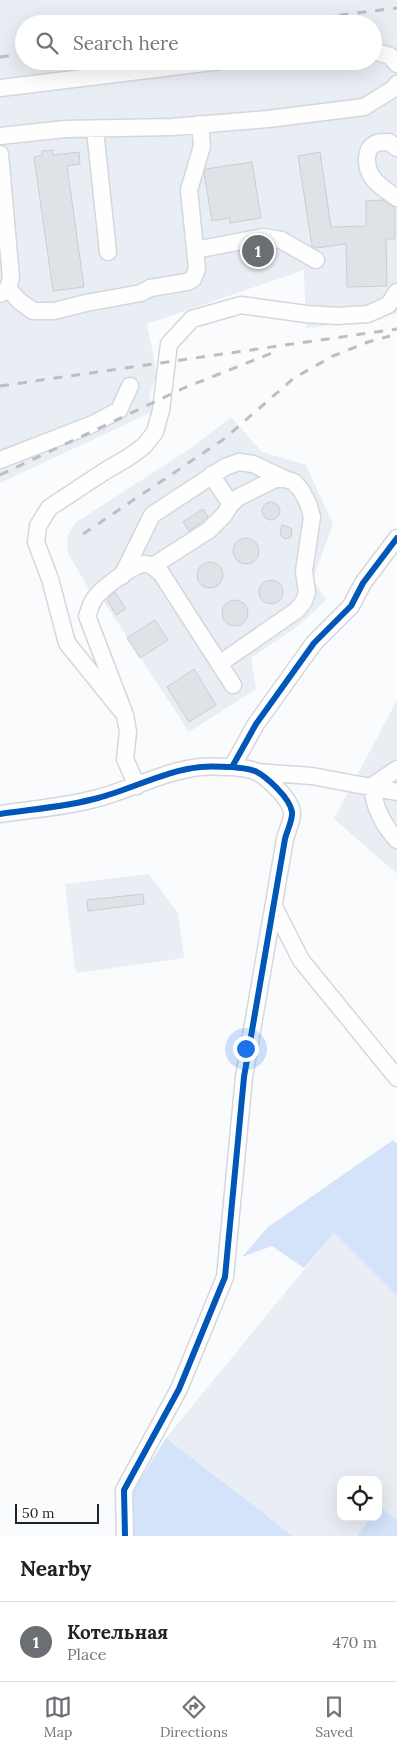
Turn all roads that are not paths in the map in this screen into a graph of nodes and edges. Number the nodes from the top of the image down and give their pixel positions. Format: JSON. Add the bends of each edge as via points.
{"nodes":[{"id":1,"x":382,"y":54,"type":"edge"},
{"id":2,"x":395,"y":59,"type":"edge"},
{"id":3,"x":147,"y":70,"type":"edge"},
{"id":4,"x":397,"y":84,"type":"edge"},
{"id":5,"x":0,"y":88,"type":"edge"},
{"id":6,"x":200,"y":124,"type":"junction"},
{"id":7,"x":95,"y":130,"type":"junction"},
{"id":8,"x":0,"y":136,"type":"edge"},
{"id":9,"x":397,"y":148,"type":"edge"},
{"id":10,"x":0,"y":154,"type":"edge"},
{"id":11,"x":397,"y":198,"type":"edge"},
{"id":12,"x":195,"y":250,"type":"junction"},
{"id":13,"x":108,"y":252,"type":"dead end"},
{"id":14,"x":316,"y":260,"type":"dead end"},
{"id":15,"x":4,"y":291,"type":"edge"},
{"id":16,"x":397,"y":292,"type":"edge"},
{"id":17,"x":130,"y":386,"type":"dead end"},
{"id":18,"x":0,"y":460,"type":"edge"},
{"id":19,"x":211,"y":475,"type":"junction"},
{"id":20,"x":284,"y":479,"type":"junction"},
{"id":21,"x":231,"y":504,"type":"junction"},
{"id":22,"x":397,"y":538,"type":"edge"},
{"id":23,"x":153,"y":566,"type":"junction"},
{"id":24,"x":122,"y":576,"type":"junction"},
{"id":25,"x":219,"y":664,"type":"junction"},
{"id":26,"x":233,"y":685,"type":"dead end"},
{"id":27,"x":126,"y":716,"type":"junction"},
{"id":28,"x":232,"y":767,"type":"junction"},
{"id":29,"x":397,"y":768,"type":"edge"},
{"id":30,"x":256,"y":772,"type":"junction"},
{"id":31,"x":137,"y":786,"type":"junction"},
{"id":32,"x":372,"y":786,"type":"junction"},
{"id":33,"x":397,"y":792,"type":"edge"},
{"id":34,"x":0,"y":814,"type":"edge"},
{"id":35,"x":397,"y":840,"type":"edge"},
{"id":36,"x":274,"y":907,"type":"junction"},
{"id":37,"x":397,"y":1078,"type":"edge"},
{"id":38,"x":125,"y":1536,"type":"edge"}],
"edges":[{"from":1,"to":2,"type":"street"},
{"from":3,"to":5,"type":"street"},
{"from":4,"to":6,"type":"street","via":[[393,90],[364,107]]},
{"from":6,"to":7,"type":"street"},
{"from":6,"to":12,"type":"street","via":[[202,146],[189,190]]},
{"from":7,"to":8,"type":"street"},
{"from":7,"to":13,"type":"street"},
{"from":9,"to":11,"type":"street","via":[[388,142],[376,143],[366,159],[379,185]]},
{"from":10,"to":15,"type":"street","via":[[11,270],[11,278]]},
{"from":12,"to":14,"type":"street","via":[[263,237],[281,240]]},
{"from":12,"to":15,"type":"street","via":[[197,269],[193,279],[150,288],[141,294],[54,312],[33,311]]},
{"from":16,"to":27,"type":"street","via":[[388,305],[368,314],[306,314],[241,304],[192,318],[169,344],[155,432],[129,457],[49,508],[38,526],[36,542],[50,579],[67,643]]},
{"from":17,"to":18,"type":"street","via":[[119,410],[94,424]]},
{"from":19,"to":20,"type":"street","via":[[240,462],[253,464]]},
{"from":19,"to":21,"type":"street"},
{"from":19,"to":24,"type":"street","via":[[152,515]]},
{"from":20,"to":21,"type":"street","via":[[275,479],[239,496]]},
{"from":20,"to":25,"type":"street","via":[[294,482],[301,490],[312,517],[304,571],[307,592],[304,601],[297,610]]},
{"from":21,"to":23,"type":"street","via":[[209,530]]},
{"from":22,"to":28,"type":"street","via":[[363,583],[351,606],[314,643],[256,724]]},
{"from":23,"to":24,"type":"street","via":[[144,564]]},
{"from":23,"to":25,"type":"street","via":[[161,573]]},
{"from":24,"to":27,"type":"street","via":[[99,594],[87,616]]},
{"from":25,"to":26,"type":"street"},
{"from":27,"to":31,"type":"street","via":[[125,759]]},
{"from":28,"to":30,"type":"street"},
{"from":28,"to":31,"type":"street","via":[[200,767],[160,776]]},
{"from":29,"to":32,"type":"street"},
{"from":30,"to":32,"type":"street","via":[[312,776]]},
{"from":30,"to":36,"type":"street","via":[[277,788],[289,803],[292,813]]},
{"from":31,"to":34,"type":"street","via":[[58,807]]},
{"from":32,"to":33,"type":"street"},
{"from":32,"to":35,"type":"street","via":[[373,801]]},
{"from":36,"to":37,"type":"street","via":[[301,960]]},
{"from":36,"to":38,"type":"street","via":[[244,1077],[225,1277],[179,1389],[124,1490]]}]}
